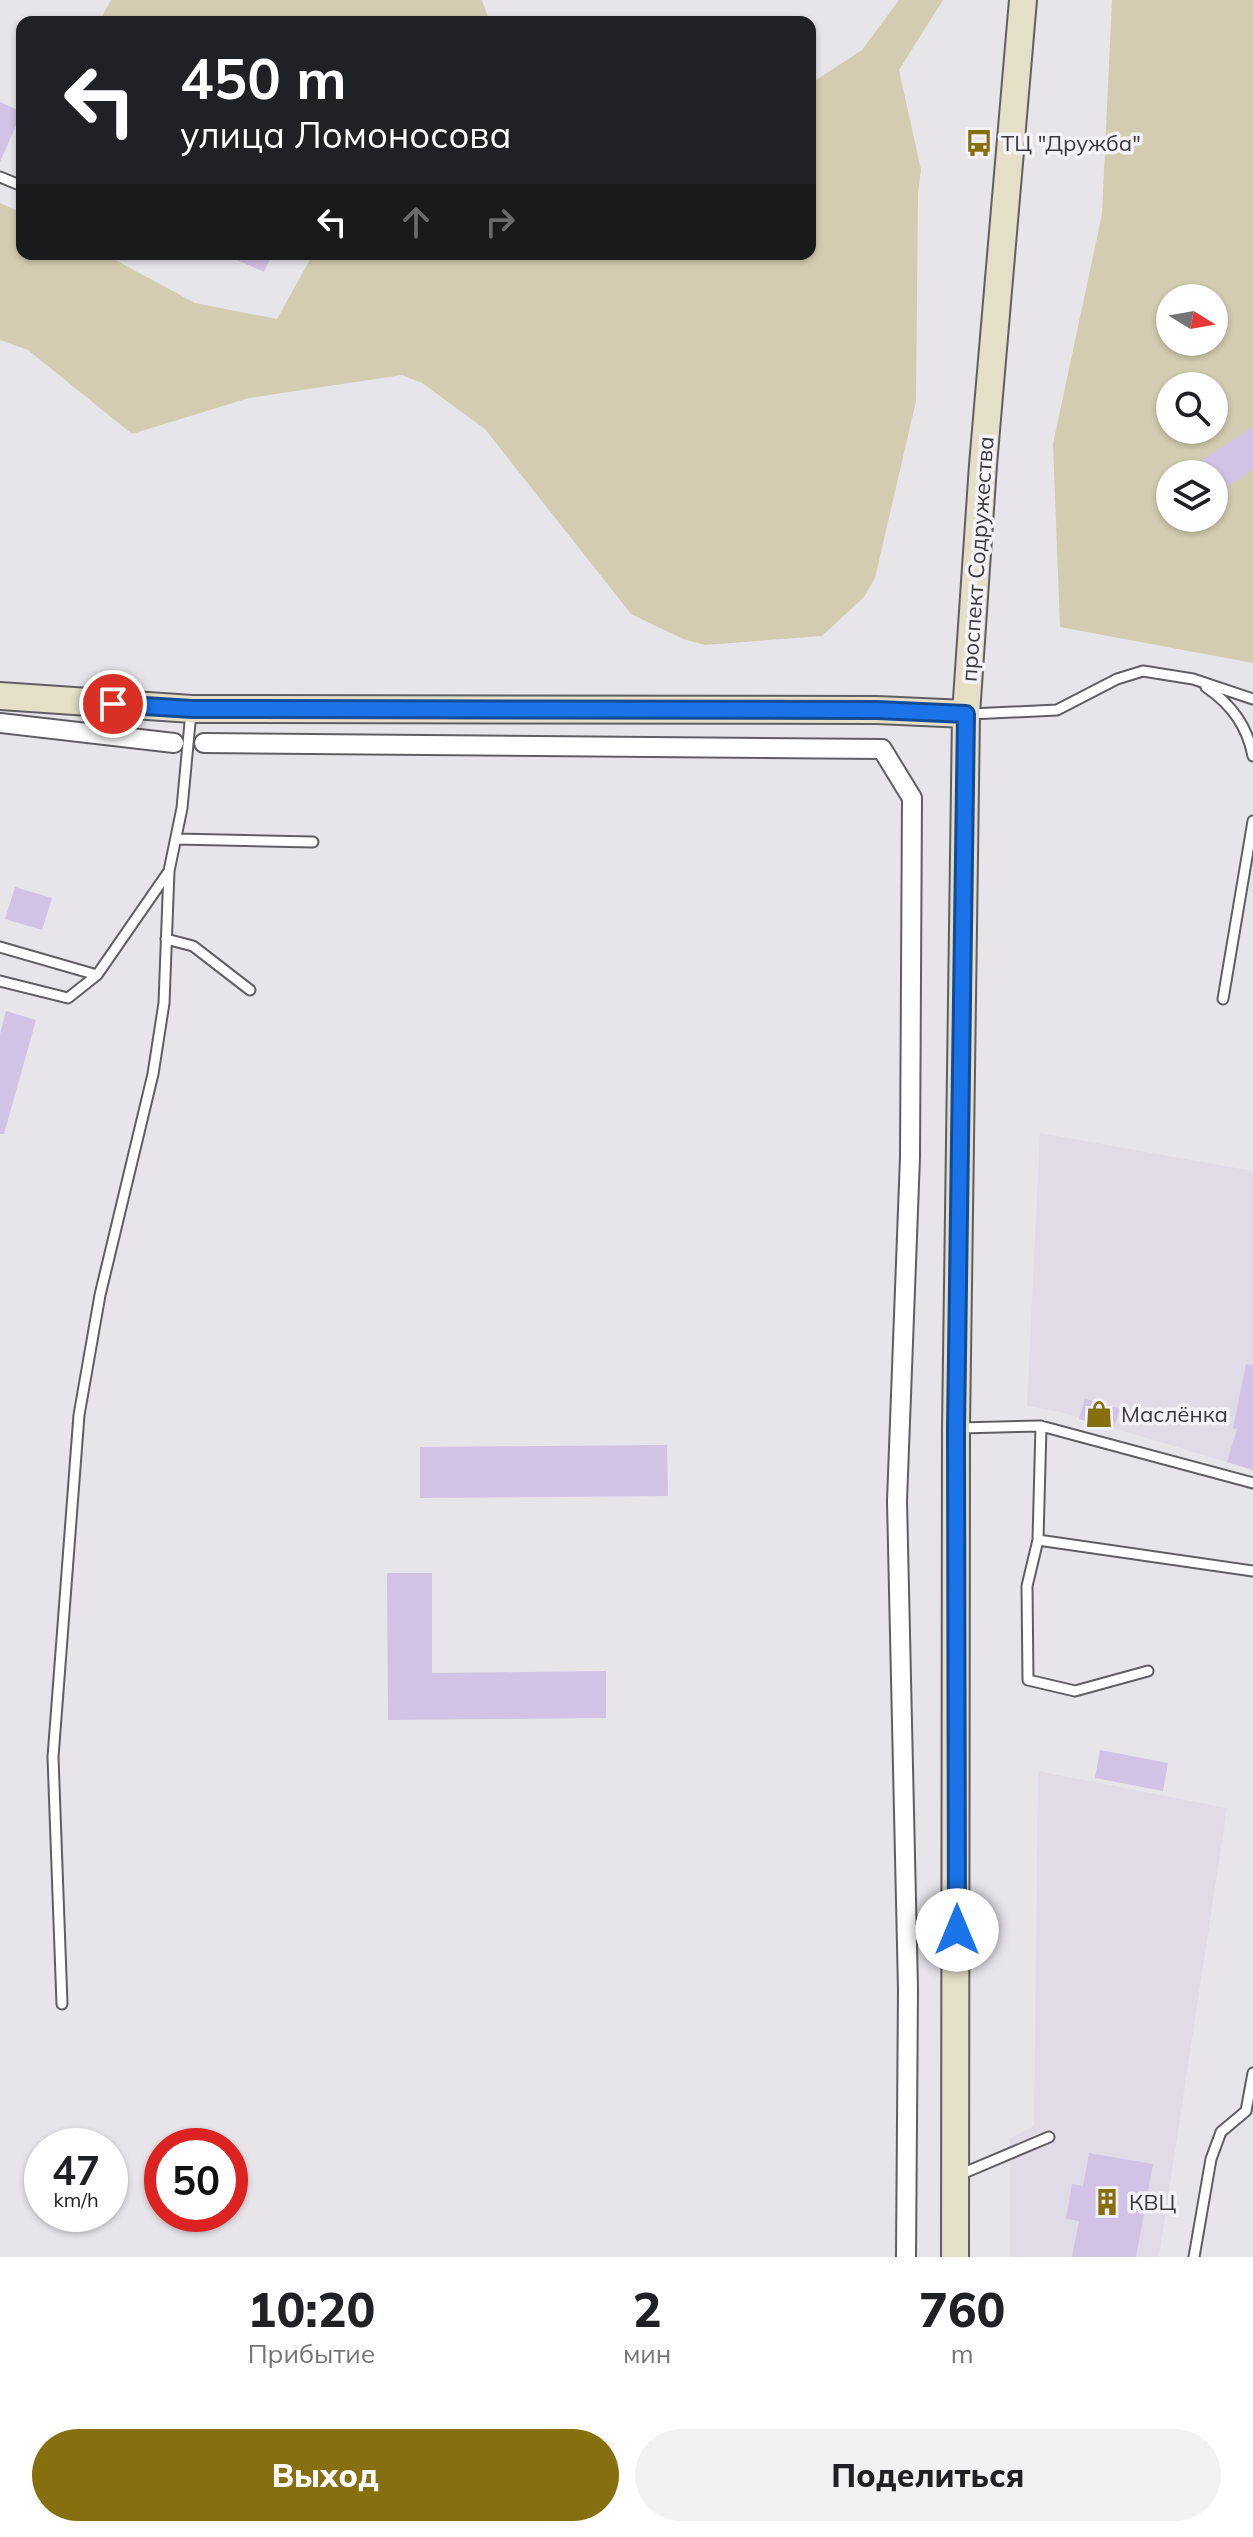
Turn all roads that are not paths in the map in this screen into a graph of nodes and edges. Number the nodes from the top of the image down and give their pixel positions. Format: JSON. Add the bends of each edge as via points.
{"nodes":[{"id":1,"x":1023,"y":0,"type":"edge"},
{"id":2,"x":1193,"y":679,"type":"junction"},
{"id":3,"x":0,"y":696,"type":"edge"},
{"id":4,"x":1253,"y":699,"type":"edge"},
{"id":5,"x":192,"y":709,"type":"junction"},
{"id":6,"x":966,"y":714,"type":"junction"},
{"id":7,"x":0,"y":723,"type":"edge"},
{"id":8,"x":174,"y":743,"type":"dead end"},
{"id":9,"x":204,"y":743,"type":"dead end"},
{"id":10,"x":1253,"y":756,"type":"edge"},
{"id":11,"x":1253,"y":821,"type":"edge"},
{"id":12,"x":177,"y":839,"type":"junction"},
{"id":13,"x":313,"y":842,"type":"dead end"},
{"id":14,"x":169,"y":871,"type":"junction"},
{"id":15,"x":166,"y":939,"type":"junction"},
{"id":16,"x":0,"y":947,"type":"edge"},
{"id":17,"x":97,"y":975,"type":"junction"},
{"id":18,"x":0,"y":981,"type":"edge"},
{"id":19,"x":250,"y":990,"type":"dead end"},
{"id":20,"x":1223,"y":999,"type":"dead end"},
{"id":21,"x":1041,"y":1426,"type":"junction"},
{"id":22,"x":956,"y":1428,"type":"junction"},
{"id":23,"x":1253,"y":1483,"type":"edge"},
{"id":24,"x":1038,"y":1540,"type":"junction"},
{"id":25,"x":1253,"y":1571,"type":"edge"},
{"id":26,"x":1148,"y":1671,"type":"dead end"},
{"id":27,"x":62,"y":2004,"type":"dead end"},
{"id":28,"x":1253,"y":2073,"type":"edge"},
{"id":29,"x":1049,"y":2137,"type":"dead end"},
{"id":30,"x":956,"y":2176,"type":"junction"},
{"id":31,"x":906,"y":2257,"type":"edge"},
{"id":32,"x":955,"y":2257,"type":"edge"},
{"id":33,"x":1194,"y":2257,"type":"edge"}],
"edges":[{"from":1,"to":6,"type":"main road","name":"проспект Содружества"},
{"from":2,"to":4,"type":"lane"},
{"from":2,"to":6,"type":"lane","via":[[1165,672],[1132,673],[1057,710]]},
{"from":2,"to":10,"type":"lane","via":[[1239,717]]},
{"from":3,"to":5,"type":"main road"},
{"from":5,"to":6,"type":"main road"},
{"from":5,"to":12,"type":"lane"},
{"from":6,"to":22,"type":"main road","name":"проспект Содружества"},
{"from":7,"to":8,"type":"street"},
{"from":9,"to":31,"type":"street","via":[[882,749],[912,798],[910,1157],[897,1501],[908,1989]]},
{"from":11,"to":20,"type":"lane"},
{"from":12,"to":13,"type":"lane"},
{"from":12,"to":14,"type":"lane"},
{"from":14,"to":15,"type":"lane"},
{"from":14,"to":17,"type":"lane"},
{"from":15,"to":19,"type":"lane","via":[[193,946]]},
{"from":15,"to":27,"type":"lane","via":[[164,1003],[153,1074],[100,1295],[79,1415],[53,1757]]},
{"from":16,"to":17,"type":"lane"},
{"from":17,"to":18,"type":"lane","via":[[68,998]]},
{"from":21,"to":22,"type":"lane"},
{"from":21,"to":23,"type":"lane"},
{"from":21,"to":24,"type":"lane"},
{"from":22,"to":30,"type":"main road","name":"проспект Содружества"},
{"from":24,"to":25,"type":"lane"},
{"from":24,"to":26,"type":"lane","via":[[1027,1586],[1028,1680],[1075,1691]]},
{"from":28,"to":33,"type":"lane","via":[[1246,2111],[1221,2132],[1211,2159]]},
{"from":29,"to":30,"type":"lane"},
{"from":30,"to":32,"type":"main road","name":"проспект Содружества"}]}
